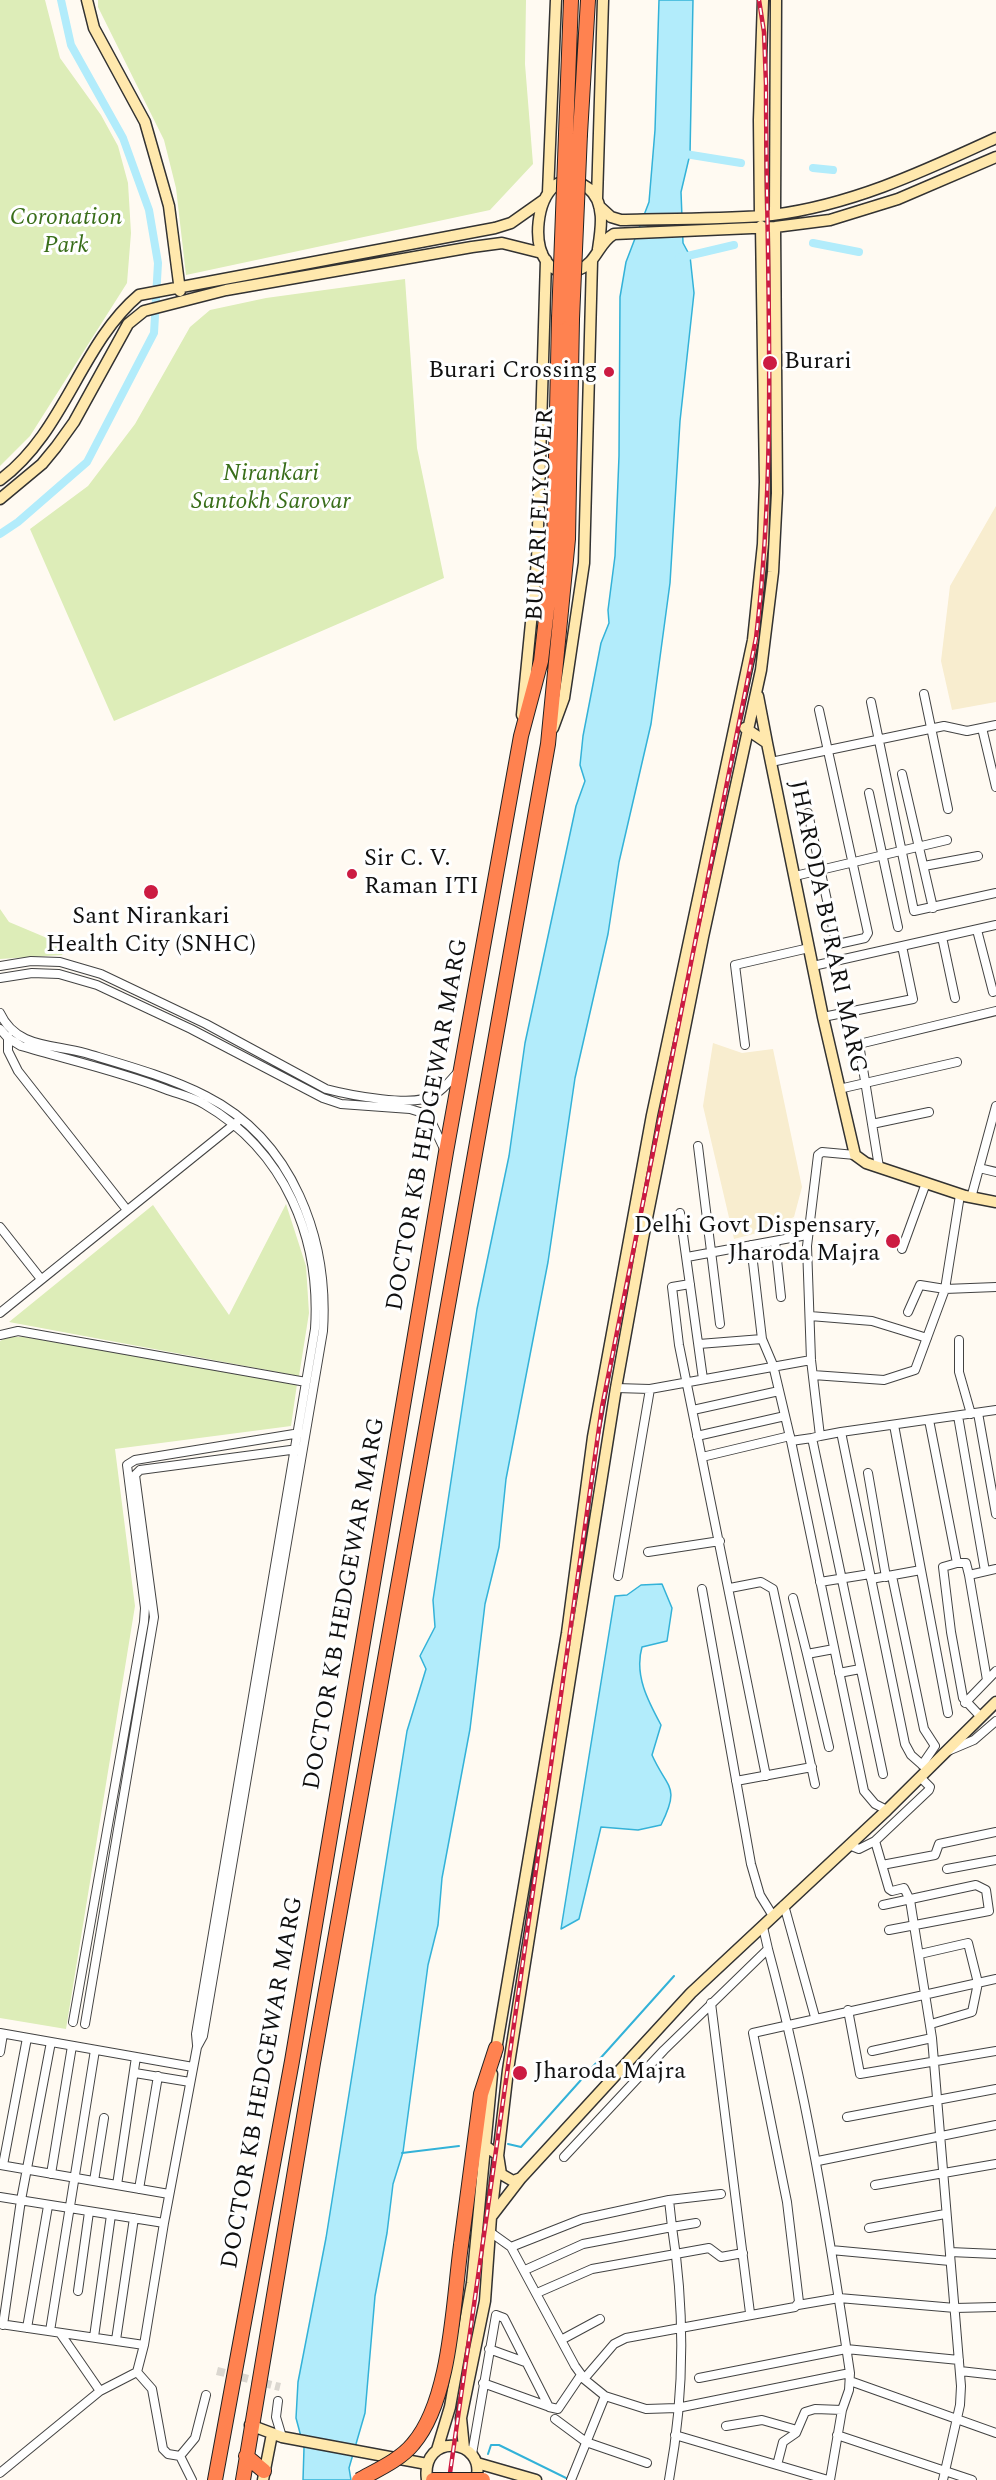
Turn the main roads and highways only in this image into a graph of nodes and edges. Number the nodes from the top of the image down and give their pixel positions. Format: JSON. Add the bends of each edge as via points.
{"nodes":[{"id":1,"x":87,"y":0,"type":"edge"},
{"id":2,"x":556,"y":0,"type":"edge"},
{"id":3,"x":571,"y":0,"type":"edge"},
{"id":4,"x":588,"y":0,"type":"edge"},
{"id":5,"x":603,"y":0,"type":"edge"},
{"id":6,"x":763,"y":0,"type":"edge"},
{"id":7,"x":776,"y":0,"type":"edge"},
{"id":8,"x":996,"y":138,"type":"edge"},
{"id":9,"x":550,"y":146,"type":"junction"},
{"id":10,"x":599,"y":147,"type":"junction"},
{"id":11,"x":996,"y":157,"type":"edge"},
{"id":12,"x":547,"y":196,"type":"junction"},
{"id":13,"x":598,"y":203,"type":"junction"},
{"id":14,"x":775,"y":214,"type":"junction"},
{"id":15,"x":760,"y":221,"type":"junction"},
{"id":16,"x":717,"y":222,"type":"junction"},
{"id":17,"x":775,"y":227,"type":"junction"},
{"id":18,"x":598,"y":249,"type":"junction"},
{"id":19,"x":544,"y":257,"type":"junction"},
{"id":20,"x":592,"y":261,"type":"junction"},
{"id":21,"x":274,"y":269,"type":"junction"},
{"id":22,"x":275,"y":281,"type":"junction"},
{"id":23,"x":176,"y":287,"type":"junction"},
{"id":24,"x":178,"y":302,"type":"junction"},
{"id":25,"x":0,"y":480,"type":"edge"},
{"id":26,"x":0,"y":500,"type":"edge"},
{"id":27,"x":548,"y":661,"type":"junction"},
{"id":28,"x":757,"y":690,"type":"junction"},
{"id":29,"x":736,"y":725,"type":"junction"},
{"id":30,"x":749,"y":730,"type":"junction"},
{"id":31,"x":521,"y":736,"type":"junction"},
{"id":32,"x":767,"y":743,"type":"junction"},
{"id":33,"x":548,"y":744,"type":"junction"},
{"id":34,"x":996,"y":1202,"type":"edge"},
{"id":35,"x":996,"y":1702,"type":"edge"},
{"id":36,"x":496,"y":2048,"type":"junction"},
{"id":37,"x":484,"y":2145,"type":"junction"},
{"id":38,"x":498,"y":2155,"type":"junction"},
{"id":39,"x":521,"y":2178,"type":"junction"},
{"id":40,"x":491,"y":2217,"type":"junction"},
{"id":41,"x":250,"y":2425,"type":"junction"},
{"id":42,"x":277,"y":2435,"type":"junction"},
{"id":43,"x":438,"y":2450,"type":"junction"},
{"id":44,"x":471,"y":2455,"type":"junction"},
{"id":45,"x":246,"y":2456,"type":"junction"},
{"id":46,"x":427,"y":2464,"type":"junction"},
{"id":47,"x":263,"y":2475,"type":"edge"},
{"id":48,"x":215,"y":2480,"type":"edge"},
{"id":49,"x":243,"y":2480,"type":"edge"},
{"id":50,"x":359,"y":2480,"type":"edge"},
{"id":51,"x":427,"y":2480,"type":"edge"},
{"id":52,"x":434,"y":2480,"type":"edge"},
{"id":53,"x":476,"y":2480,"type":"edge"},
{"id":54,"x":483,"y":2480,"type":"edge"},
{"id":55,"x":536,"y":2480,"type":"edge"}],
"edges":[{"from":1,"to":23,"type":"main road","via":[[94,28],[145,122],[169,207]]},
{"from":2,"to":9,"type":"main road"},
{"from":3,"to":27,"type":"highway","name":"BURARI FLYOVER","bridge":true},
{"from":4,"to":27,"type":"highway","name":"BURARI FLYOVER","bridge":true,"via":[[572,319],[568,539]]},
{"from":5,"to":10,"type":"main road"},
{"from":6,"to":15,"type":"main road"},
{"from":7,"to":14,"type":"main road"},
{"from":8,"to":14,"type":"main road","via":[[911,177],[840,202]]},
{"from":9,"to":10,"type":"main road"},
{"from":9,"to":12,"type":"main road"},
{"from":10,"to":13,"type":"main road"},
{"from":11,"to":17,"type":"main road","via":[[879,206],[830,220]]},
{"from":12,"to":13,"type":"main road","via":[[565,182],[575,182],[592,191]]},
{"from":12,"to":19,"type":"main road","via":[[538,226]]},
{"from":12,"to":21,"type":"main road","via":[[512,222],[495,228]]},
{"from":13,"to":16,"type":"main road","via":[[611,217],[621,220]]},
{"from":13,"to":18,"type":"main road"},
{"from":14,"to":15,"type":"main road"},
{"from":15,"to":16,"type":"main road"},
{"from":15,"to":17,"type":"main road"},
{"from":15,"to":29,"type":"main road","via":[[763,544],[753,640]]},
{"from":16,"to":18,"type":"main road","via":[[620,232]]},
{"from":17,"to":28,"type":"main road","via":[[777,493],[773,572]]},
{"from":18,"to":20,"type":"main road"},
{"from":19,"to":20,"type":"main road","via":[[558,269],[573,271]]},
{"from":19,"to":22,"type":"main road","via":[[502,243]]},
{"from":19,"to":31,"type":"main road","via":[[537,561]]},
{"from":20,"to":33,"type":"main road","via":[[584,563],[564,699]]},
{"from":21,"to":22,"type":"main road"},
{"from":21,"to":23,"type":"main road"},
{"from":22,"to":24,"type":"main road"},
{"from":23,"to":24,"type":"main road"},
{"from":23,"to":25,"type":"main road","via":[[147,291],[121,313],[44,435]]},
{"from":24,"to":26,"type":"main road","via":[[144,311],[129,324],[56,447]]},
{"from":27,"to":31,"type":"highway","name":"BURARI FLYOVER"},
{"from":27,"to":33,"type":"highway","name":"BURARI FLYOVER"},
{"from":28,"to":30,"type":"main road"},
{"from":28,"to":32,"type":"main road","name":"JHARODA BURARI MARG"},
{"from":29,"to":30,"type":"main road"},
{"from":29,"to":36,"type":"main road","via":[[652,1115],[593,1437],[567,1633]]},
{"from":30,"to":32,"type":"main road"},
{"from":30,"to":38,"type":"main road","via":[[703,937],[616,1388],[508,2070]]},
{"from":31,"to":48,"type":"highway","name":"DOCTOR KB HEDGEWAR MARG","via":[[446,1152],[292,2061]]},
{"from":32,"to":34,"type":"main road","name":"JHARODA BURARI MARG","via":[[855,1155],[926,1183]]},
{"from":33,"to":41,"type":"highway","name":"DOCTOR KB HEDGEWAR MARG"},
{"from":35,"to":39,"type":"main road","via":[[691,1993]]},
{"from":36,"to":37,"type":"main road"},
{"from":36,"to":50,"type":"highway","bridge":true,"via":[[481,2094],[439,2397],[412,2446]]},
{"from":37,"to":38,"type":"main road"},
{"from":37,"to":43,"type":"main road","via":[[472,2283],[450,2407]]},
{"from":38,"to":39,"type":"main road","via":[[501,2174],[513,2181]]},
{"from":38,"to":40,"type":"main road"},
{"from":39,"to":40,"type":"main road"},
{"from":40,"to":44,"type":"main road","via":[[485,2301],[461,2418]]},
{"from":41,"to":42,"type":"main road"},
{"from":41,"to":45,"type":"highway","name":"DOCTOR KB HEDGEWAR MARG"},
{"from":42,"to":46,"type":"main road"},
{"from":42,"to":47,"type":"main road"},
{"from":43,"to":44,"type":"main road","via":[[454,2445]]},
{"from":43,"to":46,"type":"main road"},
{"from":44,"to":53,"type":"main road"},
{"from":44,"to":55,"type":"main road"},
{"from":45,"to":47,"type":"highway"},
{"from":45,"to":49,"type":"highway","name":"DOCTOR KB HEDGEWAR MARG"},
{"from":46,"to":51,"type":"main road"},
{"from":52,"to":54,"type":"highway","bridge":true}]}
